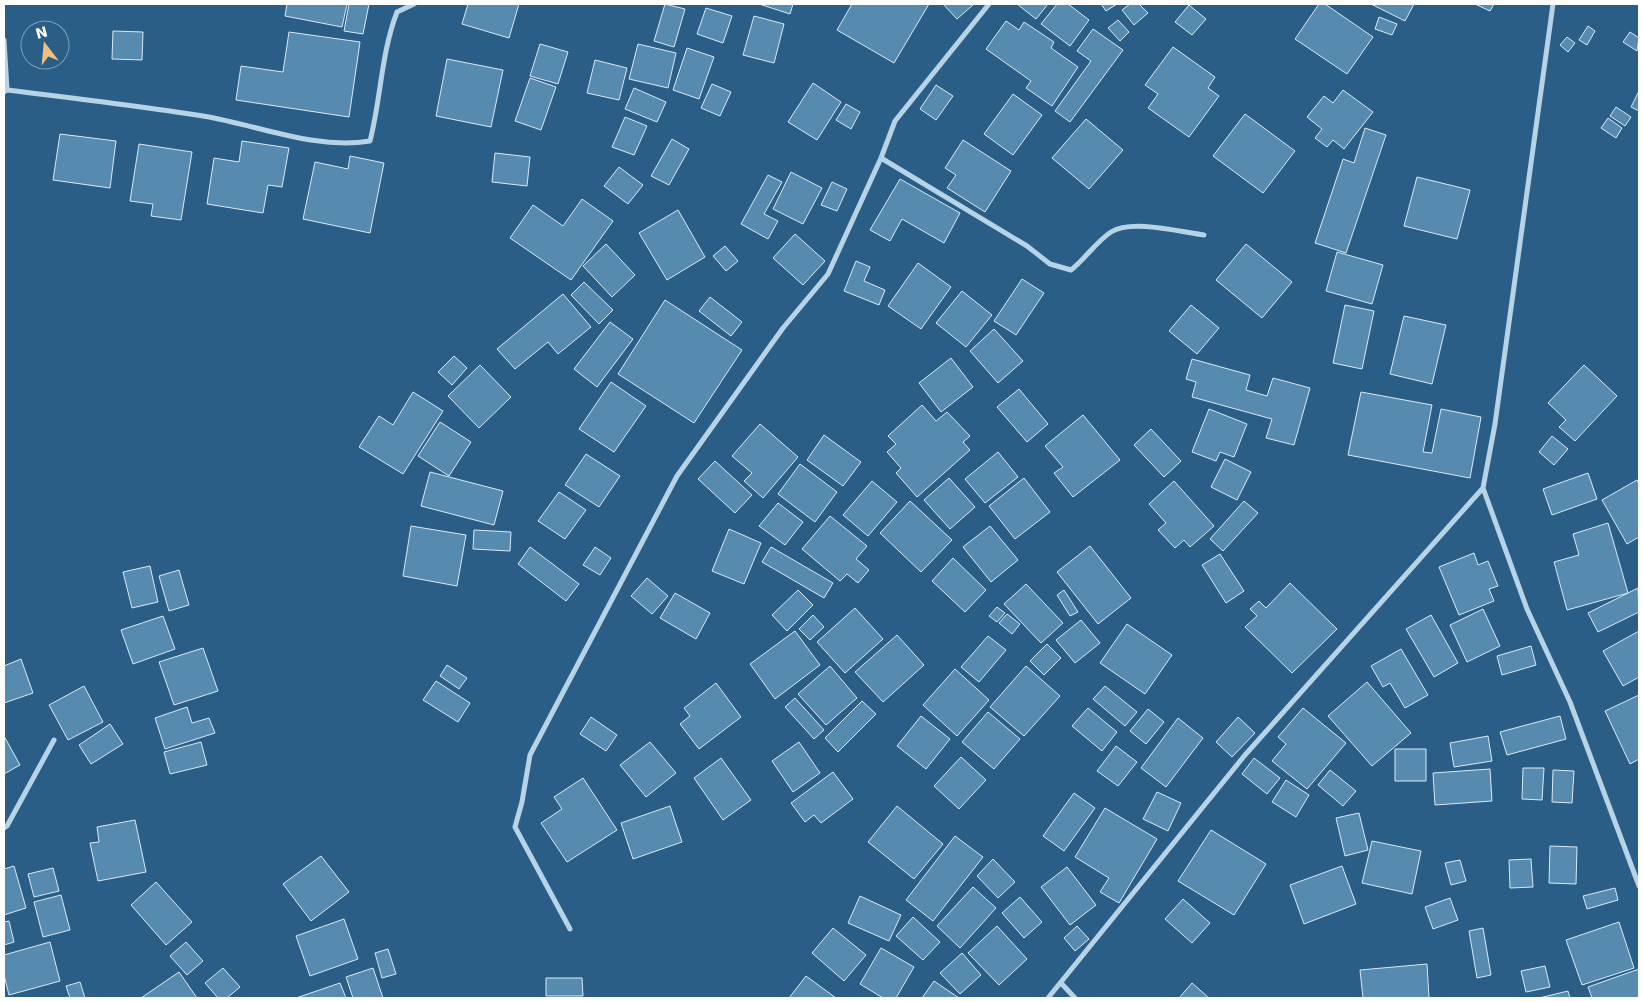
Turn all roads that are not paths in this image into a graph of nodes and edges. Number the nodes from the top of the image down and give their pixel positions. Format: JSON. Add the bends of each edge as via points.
{"nodes":[{"id":1,"x":414,"y":4,"type":"edge"},
{"id":2,"x":989,"y":4,"type":"edge"},
{"id":3,"x":1553,"y":4,"type":"edge"},
{"id":4,"x":4,"y":40,"type":"edge"},
{"id":5,"x":5,"y":91,"type":"edge"},
{"id":6,"x":881,"y":158,"type":"junction"},
{"id":7,"x":1204,"y":235,"type":"dead end"},
{"id":8,"x":1483,"y":488,"type":"junction"},
{"id":9,"x":54,"y":740,"type":"dead end"},
{"id":10,"x":4,"y":828,"type":"edge"},
{"id":11,"x":1639,"y":886,"type":"edge"},
{"id":12,"x":570,"y":929,"type":"dead end"},
{"id":13,"x":1061,"y":984,"type":"junction"},
{"id":14,"x":1048,"y":998,"type":"edge"},
{"id":15,"x":1075,"y":998,"type":"edge"}],
"edges":[{"from":1,"to":5,"type":"street","via":[[397,12],[390,30],[370,140],[351,144],[306,139],[204,116]]},
{"from":2,"to":6,"type":"street","via":[[895,121]]},
{"from":3,"to":8,"type":"street","via":[[1495,424]]},
{"from":4,"to":5,"type":"street"},
{"from":6,"to":7,"type":"street","via":[[1027,246],[1050,264],[1071,270],[1110,233],[1123,227]]},
{"from":6,"to":12,"type":"street","via":[[828,274],[783,328],[677,476],[530,755],[515,827]]},
{"from":8,"to":11,"type":"street","via":[[1527,609],[1570,702]]},
{"from":8,"to":13,"type":"street","via":[[1245,754]]},
{"from":9,"to":10,"type":"street"},
{"from":13,"to":14,"type":"street"},
{"from":13,"to":15,"type":"street"}]}
